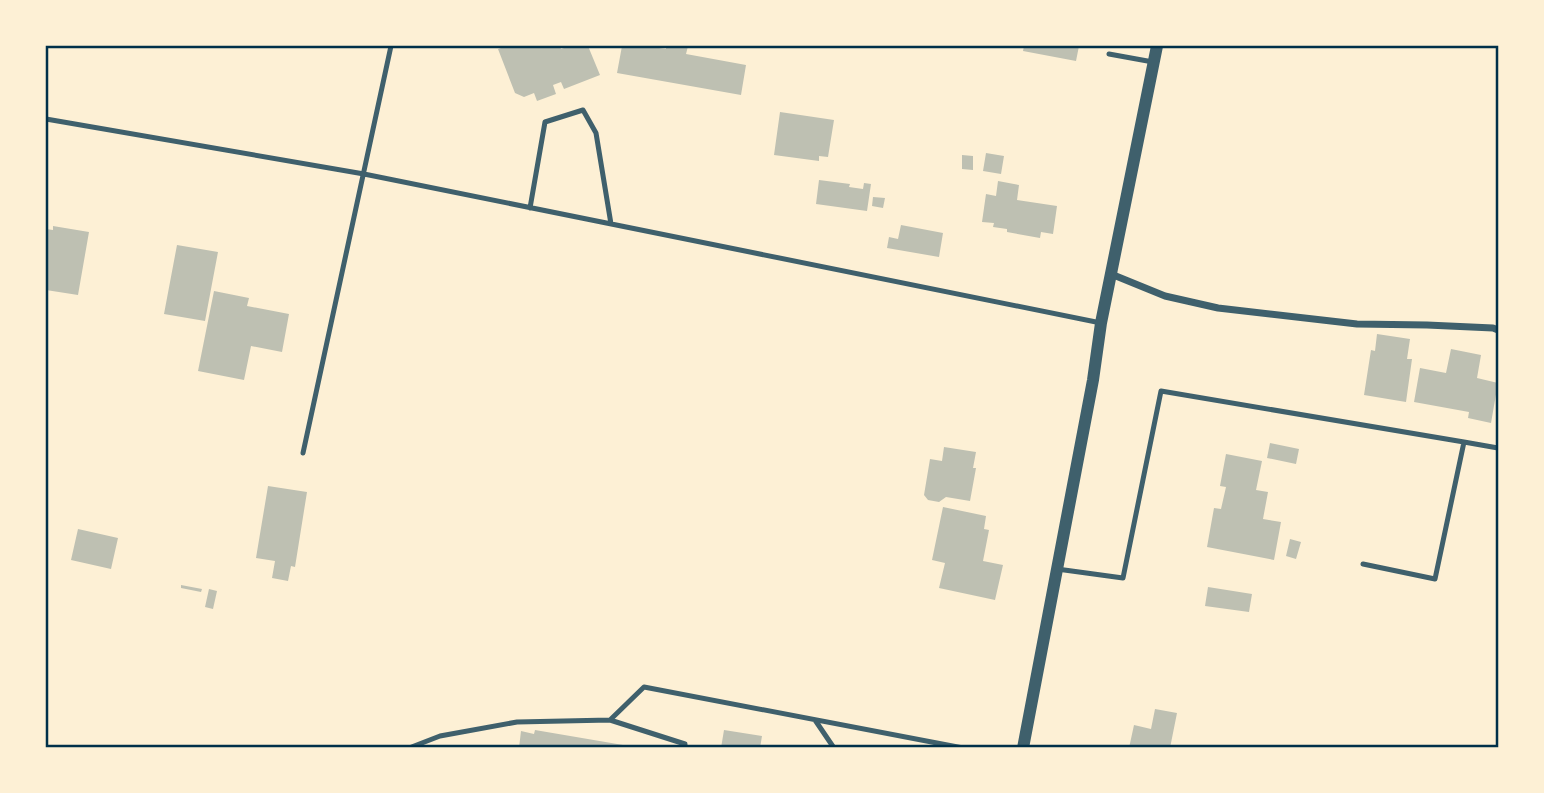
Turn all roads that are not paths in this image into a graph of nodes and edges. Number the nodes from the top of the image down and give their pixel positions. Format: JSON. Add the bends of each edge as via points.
{"nodes":[{"id":1,"x":391,"y":46,"type":"edge"},
{"id":2,"x":1157,"y":46,"type":"edge"},
{"id":3,"x":1109,"y":54,"type":"dead end"},
{"id":4,"x":1153,"y":62,"type":"junction"},
{"id":5,"x":46,"y":119,"type":"edge"},
{"id":6,"x":364,"y":174,"type":"junction"},
{"id":7,"x":530,"y":208,"type":"junction"},
{"id":8,"x":611,"y":224,"type":"junction"},
{"id":9,"x":1111,"y":274,"type":"junction"},
{"id":10,"x":1101,"y":323,"type":"junction"},
{"id":11,"x":1499,"y":330,"type":"edge"},
{"id":12,"x":1464,"y":442,"type":"junction"},
{"id":13,"x":1499,"y":448,"type":"edge"},
{"id":14,"x":303,"y":453,"type":"dead end"},
{"id":15,"x":1363,"y":564,"type":"dead end"},
{"id":16,"x":1057,"y":569,"type":"junction"},
{"id":17,"x":610,"y":720,"type":"junction"},
{"id":18,"x":815,"y":720,"type":"junction"},
{"id":19,"x":409,"y":747,"type":"edge"},
{"id":20,"x":685,"y":747,"type":"edge"},
{"id":21,"x":834,"y":747,"type":"edge"},
{"id":22,"x":963,"y":747,"type":"edge"},
{"id":23,"x":1023,"y":747,"type":"edge"}],
"edges":[{"from":1,"to":6,"type":"lane"},
{"from":2,"to":4,"type":"street"},
{"from":3,"to":4,"type":"lane"},
{"from":4,"to":9,"type":"street"},
{"from":5,"to":6,"type":"lane"},
{"from":6,"to":7,"type":"lane"},
{"from":6,"to":14,"type":"lane"},
{"from":7,"to":8,"type":"lane"},
{"from":7,"to":8,"type":"lane","via":[[545,122],[583,110],[596,133]]},
{"from":8,"to":10,"type":"lane"},
{"from":9,"to":10,"type":"street"},
{"from":9,"to":11,"type":"street","via":[[1165,296],[1218,308],[1357,324]]},
{"from":10,"to":16,"type":"street"},
{"from":12,"to":13,"type":"lane"},
{"from":12,"to":15,"type":"lane","via":[[1435,579]]},
{"from":12,"to":16,"type":"lane","via":[[1161,391],[1123,578]]},
{"from":16,"to":23,"type":"street"},
{"from":17,"to":18,"type":"lane","via":[[644,687]]},
{"from":17,"to":19,"type":"lane","via":[[517,722],[440,736]]},
{"from":17,"to":20,"type":"lane"},
{"from":18,"to":21,"type":"lane"},
{"from":18,"to":22,"type":"lane"}]}
